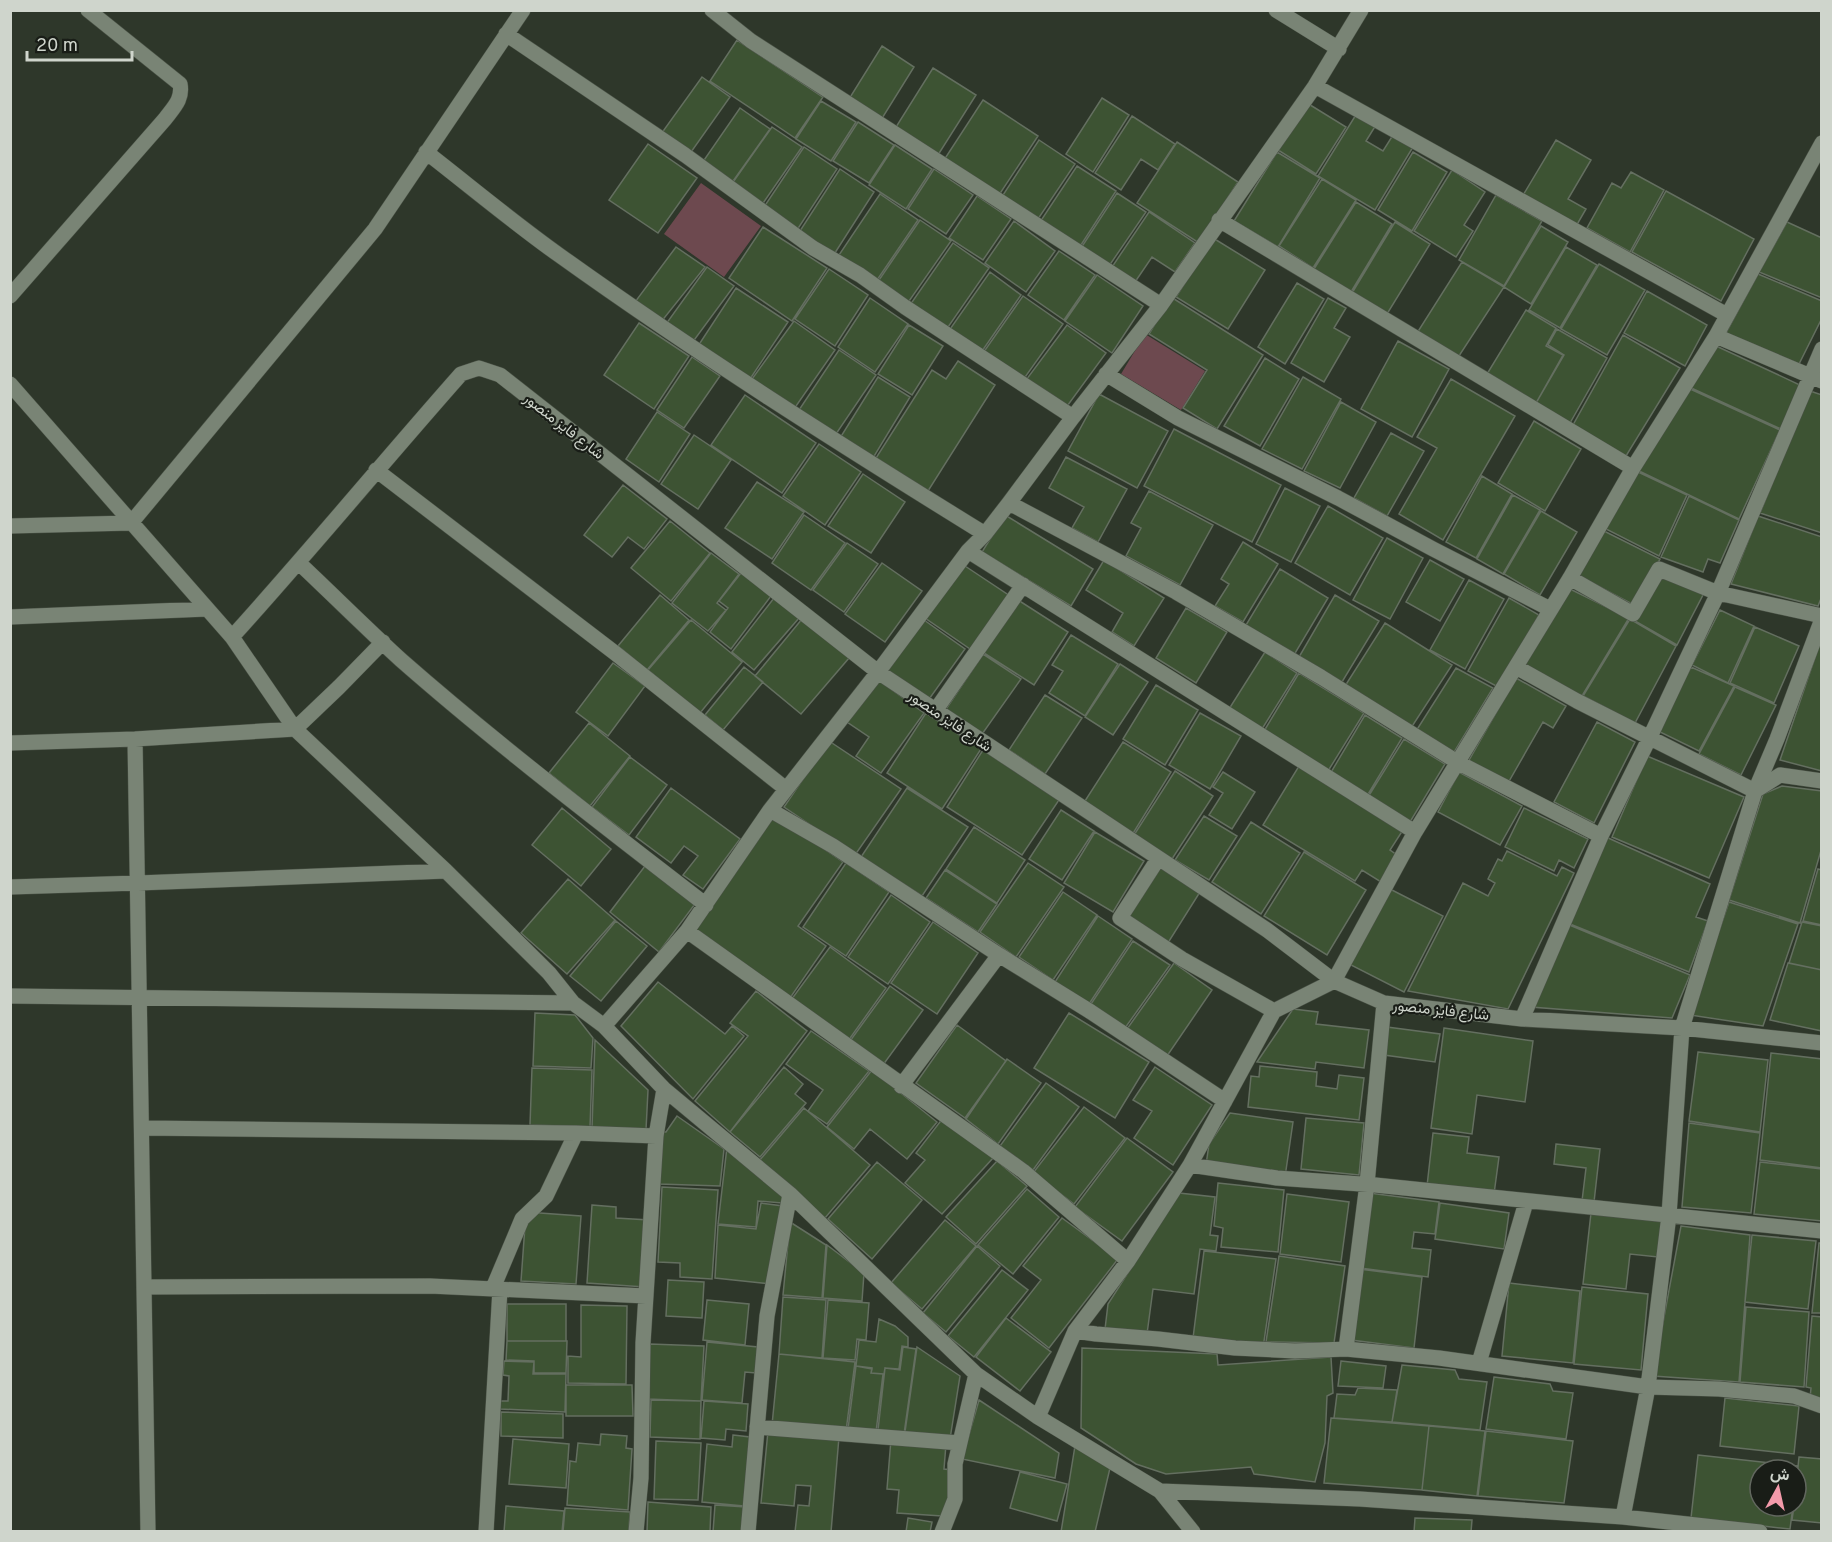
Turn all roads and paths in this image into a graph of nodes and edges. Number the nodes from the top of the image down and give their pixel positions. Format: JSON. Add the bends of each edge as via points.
{"nodes":[{"id":1,"x":87,"y":10,"type":"edge"},
{"id":2,"x":712,"y":10,"type":"edge"},
{"id":3,"x":1276,"y":10,"type":"edge"},
{"id":4,"x":1361,"y":10,"type":"edge"},
{"id":5,"x":515,"y":14,"type":"edge"},
{"id":6,"x":507,"y":34,"type":"junction"},
{"id":7,"x":1339,"y":49,"type":"junction"},
{"id":8,"x":1315,"y":86,"type":"junction"},
{"id":9,"x":1821,"y":143,"type":"edge"},
{"id":10,"x":426,"y":152,"type":"junction"},
{"id":11,"x":1219,"y":220,"type":"junction"},
{"id":12,"x":10,"y":296,"type":"edge"},
{"id":13,"x":1161,"y":305,"type":"junction"},
{"id":14,"x":1727,"y":315,"type":"junction"},
{"id":15,"x":1716,"y":336,"type":"junction"},
{"id":16,"x":1821,"y":348,"type":"edge"},
{"id":17,"x":1106,"y":374,"type":"junction"},
{"id":18,"x":1816,"y":379,"type":"edge"},
{"id":19,"x":11,"y":387,"type":"edge"},
{"id":20,"x":1072,"y":417,"type":"junction"},
{"id":21,"x":1633,"y":468,"type":"junction"},
{"id":22,"x":376,"y":471,"type":"junction"},
{"id":23,"x":1009,"y":503,"type":"junction"},
{"id":24,"x":131,"y":523,"type":"junction"},
{"id":25,"x":10,"y":526,"type":"edge"},
{"id":26,"x":985,"y":534,"type":"junction"},
{"id":27,"x":968,"y":551,"type":"junction"},
{"id":28,"x":298,"y":563,"type":"junction"},
{"id":29,"x":1570,"y":578,"type":"junction"},
{"id":30,"x":1023,"y":585,"type":"junction"},
{"id":31,"x":1718,"y":593,"type":"junction"},
{"id":32,"x":207,"y":609,"type":"junction"},
{"id":33,"x":1550,"y":609,"type":"junction"},
{"id":34,"x":10,"y":617,"type":"edge"},
{"id":35,"x":1821,"y":618,"type":"edge"},
{"id":36,"x":232,"y":637,"type":"junction"},
{"id":37,"x":383,"y":642,"type":"junction"},
{"id":38,"x":1516,"y":667,"type":"junction"},
{"id":39,"x":878,"y":672,"type":"junction"},
{"id":40,"x":935,"y":711,"type":"junction"},
{"id":41,"x":295,"y":729,"type":"junction"},
{"id":42,"x":1650,"y":737,"type":"junction"},
{"id":43,"x":135,"y":739,"type":"junction"},
{"id":44,"x":10,"y":743,"type":"edge"},
{"id":45,"x":1459,"y":763,"type":"junction"},
{"id":46,"x":1821,"y":781,"type":"edge"},
{"id":47,"x":786,"y":789,"type":"junction"},
{"id":48,"x":1755,"y":791,"type":"junction"},
{"id":49,"x":770,"y":810,"type":"junction"},
{"id":50,"x":1416,"y":832,"type":"junction"},
{"id":51,"x":1601,"y":836,"type":"junction"},
{"id":52,"x":1158,"y":859,"type":"junction"},
{"id":53,"x":446,"y":871,"type":"junction"},
{"id":54,"x":138,"y":883,"type":"junction"},
{"id":55,"x":10,"y":887,"type":"edge"},
{"id":56,"x":706,"y":905,"type":"junction"},
{"id":57,"x":687,"y":931,"type":"junction"},
{"id":58,"x":999,"y":955,"type":"junction"},
{"id":59,"x":1334,"y":981,"type":"junction"},
{"id":60,"x":10,"y":996,"type":"edge"},
{"id":61,"x":140,"y":999,"type":"junction"},
{"id":62,"x":573,"y":1003,"type":"junction"},
{"id":63,"x":1384,"y":1004,"type":"junction"},
{"id":64,"x":1274,"y":1011,"type":"junction"},
{"id":65,"x":1522,"y":1019,"type":"junction"},
{"id":66,"x":604,"y":1026,"type":"junction"},
{"id":67,"x":1682,"y":1028,"type":"junction"},
{"id":68,"x":1821,"y":1043,"type":"edge"},
{"id":69,"x":902,"y":1086,"type":"junction"},
{"id":70,"x":664,"y":1089,"type":"junction"},
{"id":71,"x":1225,"y":1101,"type":"junction"},
{"id":72,"x":142,"y":1128,"type":"junction"},
{"id":73,"x":576,"y":1132,"type":"junction"},
{"id":74,"x":656,"y":1136,"type":"junction"},
{"id":75,"x":1190,"y":1166,"type":"junction"},
{"id":76,"x":1367,"y":1185,"type":"junction"},
{"id":77,"x":790,"y":1194,"type":"junction"},
{"id":78,"x":1526,"y":1202,"type":"junction"},
{"id":79,"x":1669,"y":1215,"type":"junction"},
{"id":80,"x":1821,"y":1231,"type":"edge"},
{"id":81,"x":1128,"y":1260,"type":"junction"},
{"id":82,"x":144,"y":1287,"type":"junction"},
{"id":83,"x":496,"y":1289,"type":"junction"},
{"id":84,"x":646,"y":1296,"type":"junction"},
{"id":85,"x":1075,"y":1331,"type":"junction"},
{"id":86,"x":1346,"y":1349,"type":"junction"},
{"id":87,"x":1479,"y":1363,"type":"junction"},
{"id":88,"x":976,"y":1374,"type":"junction"},
{"id":89,"x":1648,"y":1388,"type":"junction"},
{"id":90,"x":1821,"y":1406,"type":"edge"},
{"id":91,"x":1038,"y":1417,"type":"junction"},
{"id":92,"x":757,"y":1427,"type":"junction"},
{"id":93,"x":960,"y":1443,"type":"junction"},
{"id":94,"x":1160,"y":1491,"type":"junction"},
{"id":95,"x":1623,"y":1518,"type":"junction"},
{"id":96,"x":148,"y":1532,"type":"edge"},
{"id":97,"x":486,"y":1532,"type":"edge"},
{"id":98,"x":636,"y":1532,"type":"edge"},
{"id":99,"x":748,"y":1532,"type":"edge"},
{"id":100,"x":942,"y":1532,"type":"edge"},
{"id":101,"x":1193,"y":1532,"type":"edge"},
{"id":102,"x":1760,"y":1532,"type":"edge"}],
"edges":[{"from":1,"to":12,"type":"street","via":[[180,84],[182,92],[165,118]]},
{"from":2,"to":13,"type":"street","via":[[751,41]]},
{"from":3,"to":7,"type":"street"},
{"from":4,"to":7,"type":"street"},
{"from":5,"to":6,"type":"street"},
{"from":6,"to":10,"type":"street"},
{"from":6,"to":20,"type":"street","via":[[813,248],[860,275]]},
{"from":7,"to":8,"type":"street"},
{"from":8,"to":11,"type":"street"},
{"from":8,"to":14,"type":"street"},
{"from":9,"to":14,"type":"street"},
{"from":10,"to":24,"type":"street","via":[[375,229]]},
{"from":10,"to":26,"type":"street","via":[[558,254],[651,319],[852,452]]},
{"from":11,"to":13,"type":"street"},
{"from":11,"to":21,"type":"street"},
{"from":13,"to":17,"type":"street"},
{"from":14,"to":15,"type":"street"},
{"from":15,"to":18,"type":"street"},
{"from":15,"to":21,"type":"street"},
{"from":16,"to":18,"type":"street"},
{"from":17,"to":20,"type":"street"},
{"from":17,"to":33,"type":"street","via":[[1178,418]]},
{"from":18,"to":31,"type":"street"},
{"from":19,"to":24,"type":"street"},
{"from":20,"to":23,"type":"street"},
{"from":21,"to":29,"type":"street"},
{"from":22,"to":28,"type":"street","name":"شارع فايز منصور"},
{"from":22,"to":39,"type":"street","name":"شارع فايز منصور","via":[[461,374],[479,368],[500,375]]},
{"from":22,"to":47,"type":"street"},
{"from":23,"to":26,"type":"street"},
{"from":23,"to":45,"type":"street","via":[[1186,597],[1322,676]]},
{"from":24,"to":25,"type":"street"},
{"from":24,"to":32,"type":"street"},
{"from":26,"to":27,"type":"street"},
{"from":27,"to":30,"type":"street"},
{"from":27,"to":39,"type":"street"},
{"from":28,"to":36,"type":"street","name":"شارع فايز منصور"},
{"from":28,"to":37,"type":"street"},
{"from":29,"to":31,"type":"street","via":[[1633,614],[1659,569]]},
{"from":29,"to":33,"type":"street"},
{"from":30,"to":40,"type":"street"},
{"from":30,"to":50,"type":"street"},
{"from":31,"to":35,"type":"street"},
{"from":31,"to":42,"type":"street"},
{"from":32,"to":34,"type":"street"},
{"from":32,"to":36,"type":"street"},
{"from":33,"to":38,"type":"street"},
{"from":35,"to":48,"type":"street"},
{"from":36,"to":41,"type":"street"},
{"from":37,"to":41,"type":"street"},
{"from":37,"to":56,"type":"street","via":[[499,742]]},
{"from":38,"to":42,"type":"street"},
{"from":38,"to":45,"type":"street"},
{"from":39,"to":40,"type":"street","name":"شارع فايز منصور"},
{"from":39,"to":47,"type":"street"},
{"from":40,"to":52,"type":"street","name":"شارع فايز منصور"},
{"from":41,"to":43,"type":"street"},
{"from":41,"to":53,"type":"street"},
{"from":42,"to":48,"type":"street"},
{"from":42,"to":51,"type":"street"},
{"from":43,"to":44,"type":"street"},
{"from":43,"to":54,"type":"street"},
{"from":45,"to":50,"type":"street"},
{"from":45,"to":51,"type":"street"},
{"from":46,"to":48,"type":"street","via":[[1780,775]]},
{"from":47,"to":49,"type":"street"},
{"from":48,"to":67,"type":"street"},
{"from":49,"to":56,"type":"street"},
{"from":49,"to":58,"type":"street","via":[[833,846]]},
{"from":50,"to":59,"type":"street"},
{"from":51,"to":65,"type":"street"},
{"from":52,"to":59,"type":"street","name":"شارع فايز منصور","via":[[1267,930]]},
{"from":52,"to":64,"type":"street","via":[[1120,918],[1182,959]]},
{"from":53,"to":54,"type":"street"},
{"from":53,"to":62,"type":"street","via":[[549,973]]},
{"from":54,"to":55,"type":"street"},
{"from":54,"to":61,"type":"street"},
{"from":56,"to":57,"type":"street"},
{"from":57,"to":66,"type":"street"},
{"from":57,"to":69,"type":"street"},
{"from":58,"to":69,"type":"street"},
{"from":58,"to":71,"type":"street"},
{"from":59,"to":63,"type":"street","name":"شارع فايز منصور"},
{"from":59,"to":64,"type":"street"},
{"from":60,"to":61,"type":"street"},
{"from":61,"to":62,"type":"street"},
{"from":61,"to":72,"type":"street"},
{"from":62,"to":66,"type":"street"},
{"from":63,"to":65,"type":"street","name":"شارع فايز منصور"},
{"from":63,"to":76,"type":"street"},
{"from":64,"to":71,"type":"street"},
{"from":65,"to":67,"type":"street","name":"شارع فايز منصور"},
{"from":66,"to":70,"type":"street"},
{"from":67,"to":68,"type":"street","name":"شارع فايز منصور"},
{"from":67,"to":79,"type":"street"},
{"from":69,"to":81,"type":"street","via":[[1023,1171]]},
{"from":70,"to":74,"type":"street"},
{"from":70,"to":77,"type":"street"},
{"from":71,"to":75,"type":"street"},
{"from":72,"to":73,"type":"street"},
{"from":72,"to":82,"type":"street"},
{"from":73,"to":74,"type":"street"},
{"from":73,"to":83,"type":"street","via":[[546,1196],[522,1219]]},
{"from":74,"to":84,"type":"street"},
{"from":75,"to":76,"type":"street"},
{"from":75,"to":81,"type":"street"},
{"from":76,"to":78,"type":"street"},
{"from":76,"to":86,"type":"street"},
{"from":77,"to":88,"type":"street"},
{"from":77,"to":92,"type":"street","via":[[767,1316]]},
{"from":78,"to":79,"type":"street"},
{"from":78,"to":87,"type":"street"},
{"from":79,"to":80,"type":"street"},
{"from":79,"to":89,"type":"street"},
{"from":81,"to":85,"type":"street"},
{"from":82,"to":83,"type":"street"},
{"from":82,"to":96,"type":"street"},
{"from":83,"to":84,"type":"street"},
{"from":83,"to":97,"type":"street"},
{"from":84,"to":98,"type":"street"},
{"from":85,"to":86,"type":"street","via":[[1235,1348]]},
{"from":85,"to":91,"type":"street"},
{"from":86,"to":87,"type":"street"},
{"from":87,"to":89,"type":"street"},
{"from":88,"to":91,"type":"street"},
{"from":88,"to":93,"type":"street"},
{"from":89,"to":90,"type":"street","via":[[1794,1396]]},
{"from":89,"to":95,"type":"street"},
{"from":91,"to":94,"type":"street"},
{"from":92,"to":93,"type":"street"},
{"from":92,"to":99,"type":"street"},
{"from":93,"to":100,"type":"street","via":[[955,1464],[955,1499]]},
{"from":94,"to":95,"type":"street","via":[[1360,1499]]},
{"from":94,"to":101,"type":"street"},
{"from":95,"to":102,"type":"street"}]}
